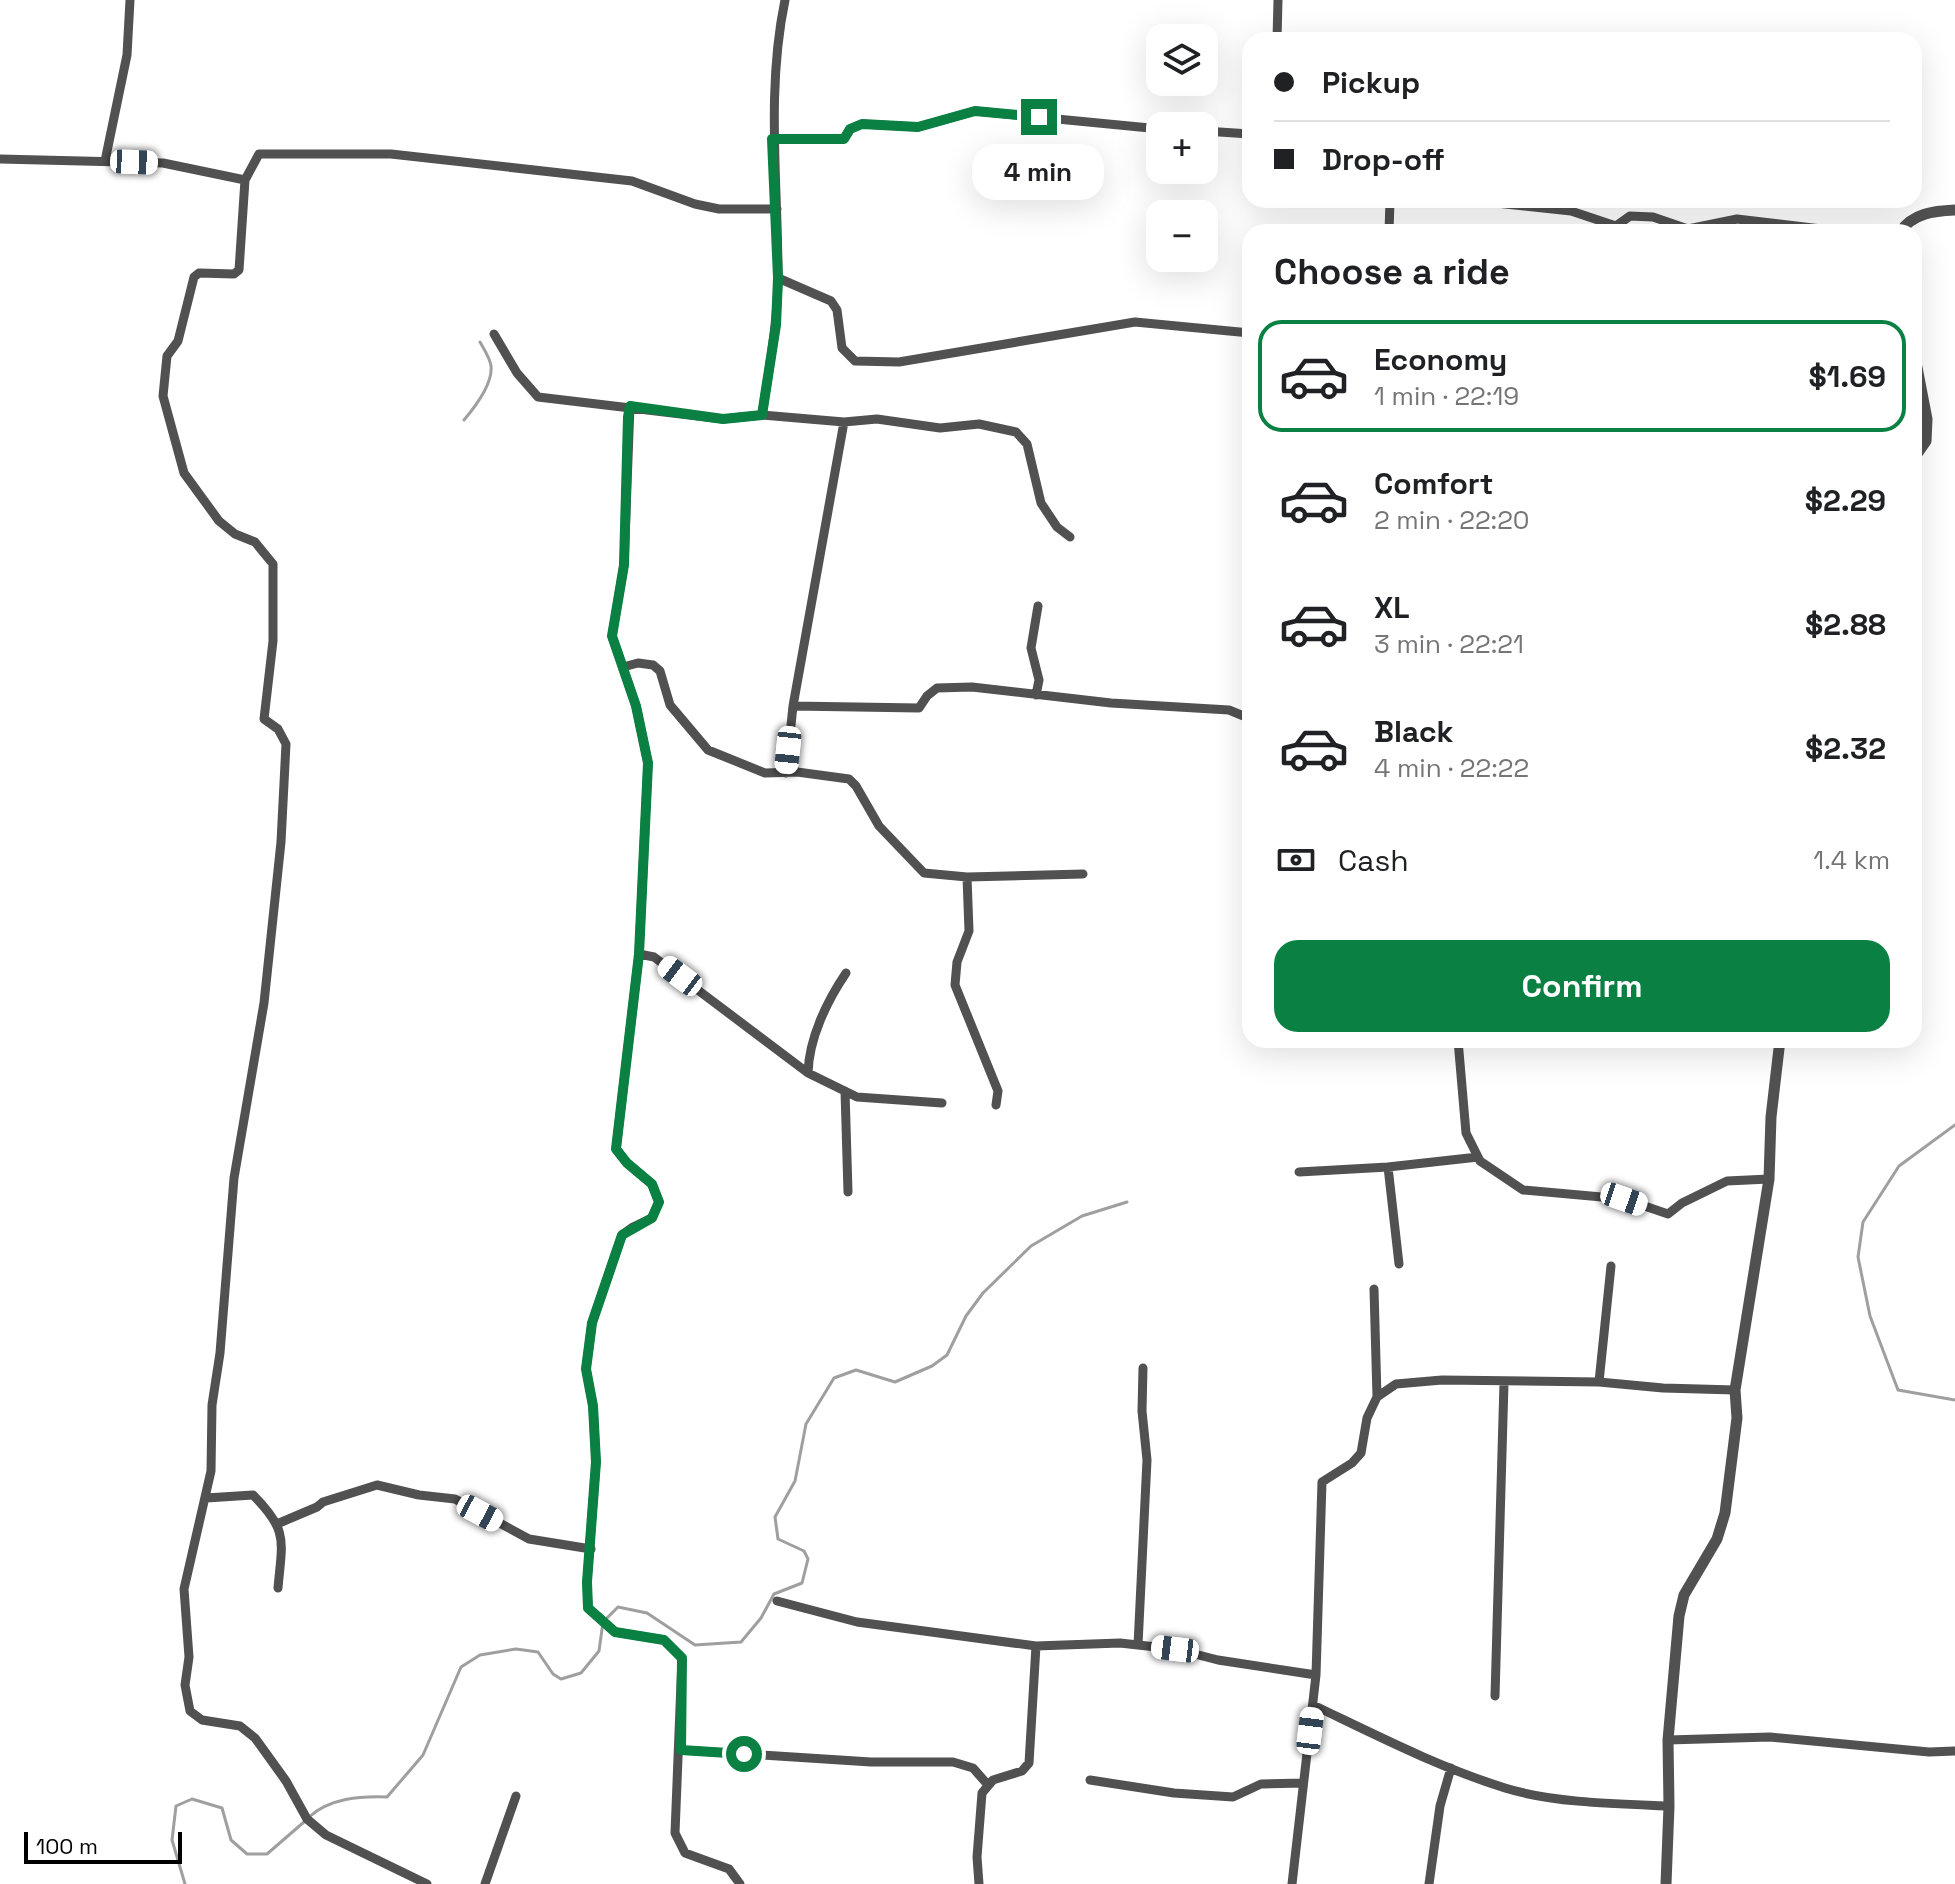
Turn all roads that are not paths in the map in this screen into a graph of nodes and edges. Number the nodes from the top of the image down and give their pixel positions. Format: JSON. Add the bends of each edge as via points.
{"nodes":[{"id":1,"x":130,"y":0,"type":"edge"},
{"id":2,"x":785,"y":0,"type":"edge"},
{"id":3,"x":1278,"y":0,"type":"edge"},
{"id":4,"x":1277,"y":32,"type":"edge"},
{"id":5,"x":1146,"y":128,"type":"edge"},
{"id":6,"x":1218,"y":132,"type":"edge"},
{"id":7,"x":1242,"y":133,"type":"edge"},
{"id":8,"x":772,"y":139,"type":"junction"},
{"id":9,"x":0,"y":159,"type":"edge"},
{"id":10,"x":105,"y":161,"type":"junction"},
{"id":11,"x":245,"y":180,"type":"junction"},
{"id":12,"x":1543,"y":208,"type":"edge"},
{"id":13,"x":777,"y":209,"type":"junction"},
{"id":14,"x":1955,"y":210,"type":"edge"},
{"id":15,"x":1610,"y":224,"type":"edge"},
{"id":16,"x":1619,"y":224,"type":"edge"},
{"id":17,"x":1673,"y":224,"type":"edge"},
{"id":18,"x":1712,"y":224,"type":"edge"},
{"id":19,"x":1779,"y":224,"type":"edge"},
{"id":20,"x":1907,"y":224,"type":"edge"},
{"id":21,"x":778,"y":278,"type":"junction"},
{"id":22,"x":1242,"y":332,"type":"edge"},
{"id":23,"x":494,"y":334,"type":"dead end"},
{"id":24,"x":1922,"y":393,"type":"edge"},
{"id":25,"x":630,"y":406,"type":"junction"},
{"id":26,"x":762,"y":415,"type":"junction"},
{"id":27,"x":844,"y":422,"type":"junction"},
{"id":28,"x":1922,"y":447,"type":"edge"},
{"id":29,"x":1070,"y":537,"type":"dead end"},
{"id":30,"x":1038,"y":606,"type":"dead end"},
{"id":31,"x":623,"y":667,"type":"junction"},
{"id":32,"x":1036,"y":695,"type":"junction"},
{"id":33,"x":793,"y":706,"type":"junction"},
{"id":34,"x":1242,"y":715,"type":"edge"},
{"id":35,"x":786,"y":773,"type":"junction"},
{"id":36,"x":1083,"y":874,"type":"dead end"},
{"id":37,"x":967,"y":877,"type":"junction"},
{"id":38,"x":639,"y":954,"type":"junction"},
{"id":39,"x":846,"y":973,"type":"dead end"},
{"id":40,"x":1459,"y":1048,"type":"edge"},
{"id":41,"x":1779,"y":1048,"type":"edge"},
{"id":42,"x":808,"y":1073,"type":"junction"},
{"id":43,"x":845,"y":1091,"type":"junction"},
{"id":44,"x":942,"y":1103,"type":"dead end"},
{"id":45,"x":996,"y":1105,"type":"dead end"},
{"id":46,"x":1478,"y":1157,"type":"junction"},
{"id":47,"x":1388,"y":1167,"type":"junction"},
{"id":48,"x":1299,"y":1172,"type":"dead end"},
{"id":49,"x":1769,"y":1179,"type":"junction"},
{"id":50,"x":848,"y":1192,"type":"dead end"},
{"id":51,"x":1399,"y":1264,"type":"dead end"},
{"id":52,"x":1611,"y":1266,"type":"dead end"},
{"id":53,"x":1374,"y":1289,"type":"dead end"},
{"id":54,"x":1143,"y":1368,"type":"dead end"},
{"id":55,"x":1599,"y":1382,"type":"junction"},
{"id":56,"x":1504,"y":1383,"type":"junction"},
{"id":57,"x":1735,"y":1390,"type":"junction"},
{"id":58,"x":1377,"y":1397,"type":"junction"},
{"id":59,"x":206,"y":1498,"type":"junction"},
{"id":60,"x":277,"y":1524,"type":"junction"},
{"id":61,"x":591,"y":1549,"type":"junction"},
{"id":62,"x":278,"y":1588,"type":"dead end"},
{"id":63,"x":777,"y":1601,"type":"dead end"},
{"id":64,"x":1138,"y":1645,"type":"junction"},
{"id":65,"x":1036,"y":1646,"type":"junction"},
{"id":66,"x":1316,"y":1675,"type":"junction"},
{"id":67,"x":1495,"y":1696,"type":"dead end"},
{"id":68,"x":1313,"y":1705,"type":"junction"},
{"id":69,"x":1668,"y":1740,"type":"junction"},
{"id":70,"x":681,"y":1750,"type":"junction"},
{"id":71,"x":1955,"y":1751,"type":"edge"},
{"id":72,"x":1451,"y":1768,"type":"junction"},
{"id":73,"x":1090,"y":1780,"type":"dead end"},
{"id":74,"x":1303,"y":1783,"type":"junction"},
{"id":75,"x":988,"y":1785,"type":"junction"},
{"id":76,"x":516,"y":1796,"type":"dead end"},
{"id":77,"x":1669,"y":1806,"type":"junction"},
{"id":78,"x":427,"y":1884,"type":"edge"},
{"id":79,"x":485,"y":1884,"type":"edge"},
{"id":80,"x":740,"y":1884,"type":"edge"},
{"id":81,"x":979,"y":1884,"type":"edge"},
{"id":82,"x":1292,"y":1884,"type":"edge"},
{"id":83,"x":1429,"y":1884,"type":"edge"},
{"id":84,"x":1666,"y":1884,"type":"edge"}],
"edges":[{"from":1,"to":10,"type":"street","via":[[127,55]]},
{"from":2,"to":8,"type":"street"},
{"from":3,"to":4,"type":"street"},
{"from":5,"to":8,"type":"street","via":[[975,111],[918,127],[862,124],[844,139]]},
{"from":6,"to":7,"type":"street"},
{"from":8,"to":13,"type":"street"},
{"from":9,"to":10,"type":"street"},
{"from":10,"to":11,"type":"street","via":[[163,163]]},
{"from":11,"to":13,"type":"street","via":[[259,154],[391,154],[632,181],[719,209]]},
{"from":11,"to":59,"type":"street","via":[[239,270],[194,277],[178,341],[167,356],[163,396],[184,473],[219,521],[255,542],[273,564],[273,641],[264,719],[286,744],[264,1003],[234,1178]]},
{"from":12,"to":15,"type":"street"},
{"from":13,"to":21,"type":"street"},
{"from":14,"to":20,"type":"street","via":[[1934,211]]},
{"from":16,"to":17,"type":"street","via":[[1630,216]]},
{"from":18,"to":19,"type":"street","via":[[1737,219]]},
{"from":21,"to":22,"type":"street","via":[[831,301],[842,348],[855,361],[899,362],[1135,322]]},
{"from":21,"to":26,"type":"street"},
{"from":23,"to":25,"type":"street","via":[[538,397]]},
{"from":24,"to":28,"type":"street","via":[[1927,419]]},
{"from":25,"to":26,"type":"street","via":[[723,419]]},
{"from":25,"to":31,"type":"street","via":[[624,565],[612,636]]},
{"from":26,"to":27,"type":"street"},
{"from":27,"to":29,"type":"street","via":[[877,419],[940,428],[979,424],[1016,432],[1027,444],[1041,503]]},
{"from":27,"to":33,"type":"street"},
{"from":30,"to":32,"type":"street","via":[[1031,648],[1039,680]]},
{"from":31,"to":35,"type":"street","via":[[638,663],[660,671],[670,705],[708,750],[765,773]]},
{"from":31,"to":38,"type":"street","via":[[648,763]]},
{"from":32,"to":33,"type":"street","via":[[937,688],[919,708]]},
{"from":32,"to":34,"type":"street","via":[[1229,710]]},
{"from":33,"to":35,"type":"street"},
{"from":35,"to":37,"type":"street","via":[[849,779],[879,826],[924,873]]},
{"from":36,"to":37,"type":"street"},
{"from":37,"to":45,"type":"street","via":[[969,931],[955,985],[998,1091]]},
{"from":38,"to":42,"type":"street","via":[[654,957]]},
{"from":38,"to":61,"type":"street","via":[[616,1149],[652,1184],[659,1202],[652,1218],[622,1235],[592,1323],[586,1369],[596,1462]]},
{"from":39,"to":42,"type":"street","via":[[830,998]]},
{"from":40,"to":46,"type":"street","via":[[1466,1133]]},
{"from":41,"to":49,"type":"street"},
{"from":42,"to":43,"type":"street"},
{"from":43,"to":44,"type":"street","via":[[857,1097]]},
{"from":43,"to":50,"type":"street"},
{"from":46,"to":47,"type":"street"},
{"from":46,"to":49,"type":"street","via":[[1523,1190],[1624,1199],[1668,1214],[1727,1181]]},
{"from":47,"to":48,"type":"street"},
{"from":47,"to":51,"type":"street"},
{"from":49,"to":57,"type":"street"},
{"from":52,"to":55,"type":"street"},
{"from":53,"to":58,"type":"street"},
{"from":54,"to":64,"type":"street","via":[[1147,1460]]},
{"from":55,"to":56,"type":"street"},
{"from":55,"to":57,"type":"street"},
{"from":56,"to":58,"type":"street","via":[[1396,1384]]},
{"from":56,"to":67,"type":"street"},
{"from":57,"to":69,"type":"street","via":[[1737,1418],[1725,1513],[1717,1539],[1684,1595]]},
{"from":58,"to":66,"type":"street","via":[[1361,1453],[1322,1482]]},
{"from":59,"to":60,"type":"street","via":[[253,1495]]},
{"from":59,"to":78,"type":"street","via":[[184,1589],[190,1711],[202,1720],[240,1726],[255,1738],[307,1819],[326,1835]]},
{"from":60,"to":61,"type":"street","via":[[377,1485],[455,1499],[529,1539]]},
{"from":60,"to":62,"type":"street","via":[[283,1538]]},
{"from":61,"to":70,"type":"street","via":[[588,1608],[615,1632],[664,1640],[682,1658]]},
{"from":63,"to":65,"type":"street","via":[[857,1622]]},
{"from":64,"to":65,"type":"street"},
{"from":64,"to":66,"type":"street"},
{"from":65,"to":75,"type":"street","via":[[1029,1763]]},
{"from":66,"to":68,"type":"street"},
{"from":68,"to":72,"type":"street"},
{"from":68,"to":74,"type":"street"},
{"from":69,"to":71,"type":"street","via":[[1770,1737]]},
{"from":69,"to":77,"type":"street"},
{"from":70,"to":75,"type":"street","via":[[953,1762],[973,1768]]},
{"from":70,"to":80,"type":"street","via":[[675,1833],[685,1853],[729,1869]]},
{"from":72,"to":77,"type":"street","via":[[1508,1789],[1591,1802]]},
{"from":72,"to":83,"type":"street"},
{"from":73,"to":74,"type":"street","via":[[1233,1797],[1261,1784]]},
{"from":74,"to":82,"type":"street"},
{"from":75,"to":81,"type":"street","via":[[982,1793]]},
{"from":76,"to":79,"type":"street"},
{"from":77,"to":84,"type":"street"}]}
